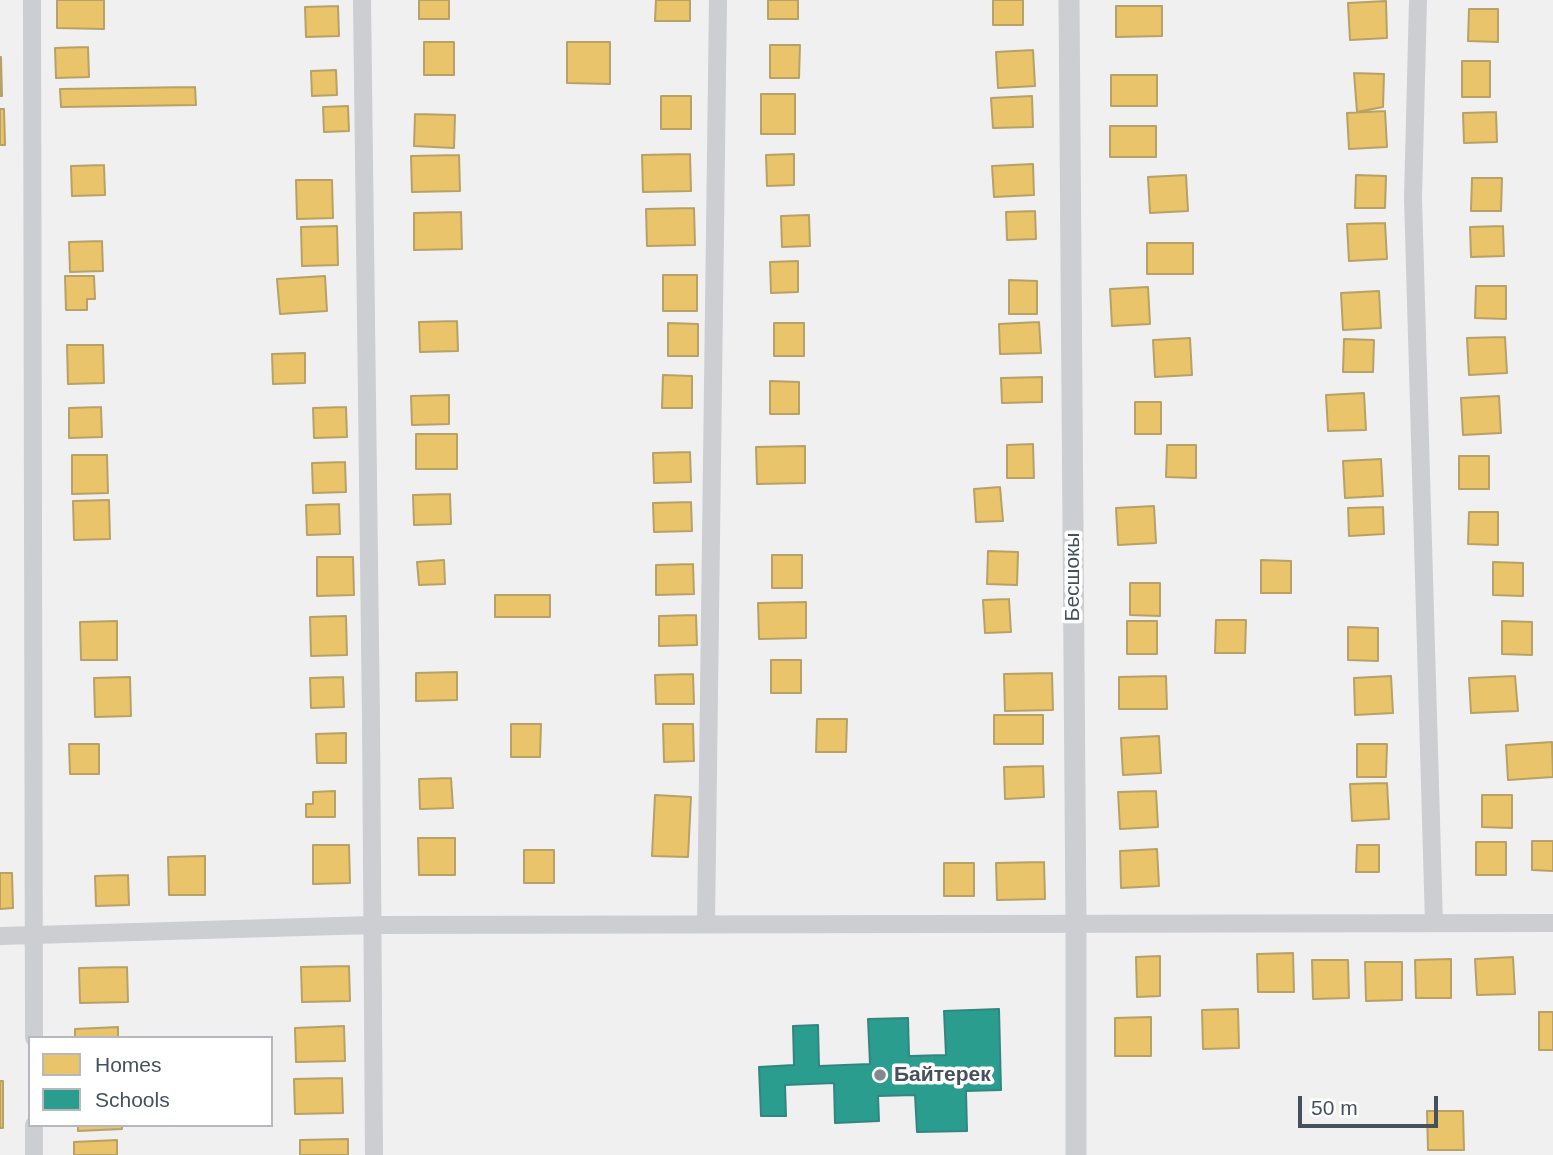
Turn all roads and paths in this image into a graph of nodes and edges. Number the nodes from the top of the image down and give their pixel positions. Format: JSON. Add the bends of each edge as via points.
{"nodes":[{"id":1,"x":33,"y":0,"type":"edge"},
{"id":2,"x":362,"y":0,"type":"edge"},
{"id":3,"x":718,"y":0,"type":"edge"},
{"id":4,"x":1069,"y":0,"type":"edge"},
{"id":5,"x":1418,"y":0,"type":"edge"},
{"id":6,"x":1434,"y":923,"type":"junction"},
{"id":7,"x":1553,"y":923,"type":"edge"},
{"id":8,"x":706,"y":924,"type":"junction"},
{"id":9,"x":1076,"y":924,"type":"junction"},
{"id":10,"x":372,"y":925,"type":"junction"},
{"id":11,"x":34,"y":935,"type":"junction"},
{"id":12,"x":0,"y":936,"type":"edge"},
{"id":13,"x":34,"y":1036,"type":"edge"},
{"id":14,"x":34,"y":1127,"type":"edge"},
{"id":15,"x":34,"y":1155,"type":"edge"},
{"id":16,"x":374,"y":1155,"type":"edge"},
{"id":17,"x":1076,"y":1155,"type":"edge"}],
"edges":[{"from":1,"to":11,"type":"street"},
{"from":2,"to":10,"type":"street"},
{"from":3,"to":8,"type":"street"},
{"from":4,"to":9,"type":"street","name":"Бесшокы"},
{"from":5,"to":6,"type":"street","via":[[1413,198]]},
{"from":6,"to":7,"type":"street"},
{"from":6,"to":9,"type":"street"},
{"from":8,"to":9,"type":"street"},
{"from":8,"to":10,"type":"street"},
{"from":9,"to":17,"type":"street","name":"Бесшокы"},
{"from":10,"to":11,"type":"street"},
{"from":10,"to":16,"type":"street"},
{"from":11,"to":12,"type":"street"},
{"from":11,"to":13,"type":"street"},
{"from":14,"to":15,"type":"street"}]}
